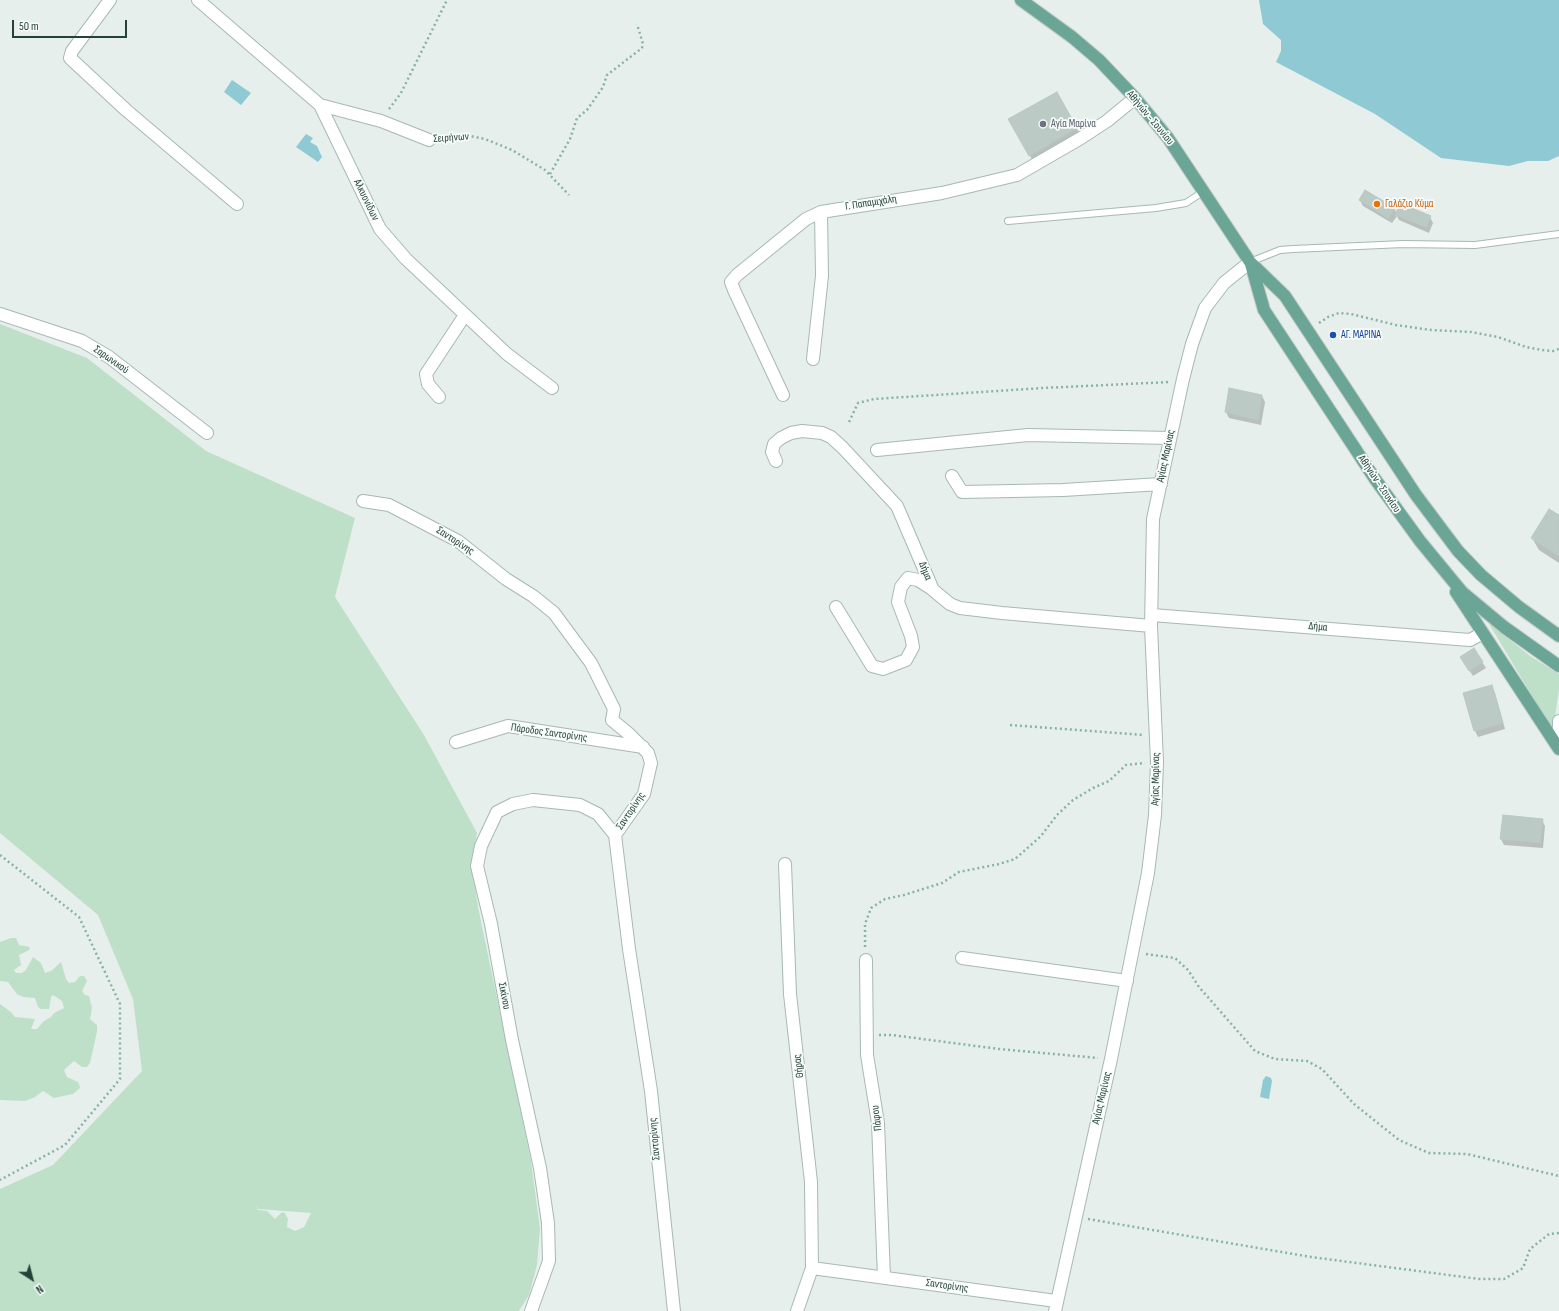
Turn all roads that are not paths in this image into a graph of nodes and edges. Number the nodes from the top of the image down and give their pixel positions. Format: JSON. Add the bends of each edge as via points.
{"nodes":[{"id":1,"x":110,"y":0,"type":"edge"},
{"id":2,"x":198,"y":0,"type":"edge"},
{"id":3,"x":1021,"y":0,"type":"edge"},
{"id":4,"x":1135,"y":98,"type":"junction"},
{"id":5,"x":320,"y":105,"type":"junction"},
{"id":6,"x":429,"y":140,"type":"road end"},
{"id":7,"x":1204,"y":190,"type":"junction"},
{"id":8,"x":237,"y":204,"type":"dead end"},
{"id":9,"x":821,"y":212,"type":"junction"},
{"id":10,"x":1008,"y":221,"type":"dead end"},
{"id":11,"x":1559,"y":234,"type":"edge"},
{"id":12,"x":1250,"y":262,"type":"junction"},
{"id":13,"x":0,"y":314,"type":"edge"},
{"id":14,"x":465,"y":315,"type":"junction"},
{"id":15,"x":814,"y":358,"type":"dead end"},
{"id":16,"x":552,"y":388,"type":"dead end"},
{"id":17,"x":783,"y":395,"type":"dead end"},
{"id":18,"x":439,"y":397,"type":"dead end"},
{"id":19,"x":206,"y":433,"type":"dead end"},
{"id":20,"x":1170,"y":438,"type":"junction"},
{"id":21,"x":877,"y":450,"type":"dead end"},
{"id":22,"x":776,"y":461,"type":"dead end"},
{"id":23,"x":952,"y":476,"type":"dead end"},
{"id":24,"x":1161,"y":484,"type":"junction"},
{"id":25,"x":363,"y":500,"type":"dead end"},
{"id":26,"x":1440,"y":568,"type":"junction"},
{"id":27,"x":933,"y":590,"type":"junction"},
{"id":28,"x":836,"y":607,"type":"dead end"},
{"id":29,"x":1151,"y":620,"type":"junction"},
{"id":30,"x":1483,"y":633,"type":"junction"},
{"id":31,"x":1559,"y":636,"type":"edge"},
{"id":32,"x":1559,"y":666,"type":"edge"},
{"id":33,"x":1559,"y":721,"type":"edge"},
{"id":34,"x":1559,"y":737,"type":"edge"},
{"id":35,"x":456,"y":742,"type":"dead end"},
{"id":36,"x":643,"y":747,"type":"junction"},
{"id":37,"x":1559,"y":749,"type":"edge"},
{"id":38,"x":615,"y":835,"type":"junction"},
{"id":39,"x":785,"y":864,"type":"dead end"},
{"id":40,"x":962,"y":958,"type":"dead end"},
{"id":41,"x":866,"y":960,"type":"road end"},
{"id":42,"x":1127,"y":981,"type":"junction"},
{"id":43,"x":812,"y":1268,"type":"junction"},
{"id":44,"x":884,"y":1277,"type":"junction"},
{"id":45,"x":1056,"y":1306,"type":"edge"},
{"id":46,"x":531,"y":1311,"type":"edge"},
{"id":47,"x":674,"y":1311,"type":"edge"},
{"id":48,"x":797,"y":1311,"type":"edge"}],
"edges":[{"from":1,"to":8,"type":"street","via":[[72,51],[70,58],[126,110]]},
{"from":2,"to":5,"type":"street","name":"Αλκυονίδων"},
{"from":3,"to":4,"type":"main road","name":"Αθήνών - Σουνίου","via":[[1099,60]]},
{"from":4,"to":7,"type":"main road","name":"Αθήνών - Σουνίου","via":[[1168,138]]},
{"from":4,"to":9,"type":"street","name":"Γ. Παπαμιχάλη","via":[[1081,138],[1017,175],[942,193]]},
{"from":5,"to":6,"type":"street","name":"Σειρήνων","via":[[381,121]]},
{"from":5,"to":14,"type":"street","name":"Αλκυονίδων","via":[[380,229],[406,259]]},
{"from":7,"to":10,"type":"lane","via":[[1186,203],[1163,207]]},
{"from":7,"to":12,"type":"main road","name":"Αθήνών - Σουνίου"},
{"from":9,"to":15,"type":"street","via":[[822,276]]},
{"from":9,"to":17,"type":"street","name":"Γ. Παπαμιχάλη","via":[[806,219],[731,282]]},
{"from":11,"to":12,"type":"lane","via":[[1475,245],[1403,244],[1280,250]]},
{"from":12,"to":20,"type":"street","name":"Αγίας Μαρίνας","via":[[1224,283],[1204,308],[1192,344]]},
{"from":12,"to":26,"type":"main road","name":"Αθήνών - Σουνίου","via":[[1264,310],[1391,503]]},
{"from":12,"to":31,"type":"main road","name":"Αθήνών - Σουνίου","via":[[1285,296],[1416,495],[1458,551],[1481,575],[1519,607]]},
{"from":13,"to":19,"type":"street","name":"Σαρωνικού","via":[[82,341],[108,357]]},
{"from":14,"to":16,"type":"street","name":"Αλκυονίδων","via":[[507,354]]},
{"from":14,"to":18,"type":"street","via":[[426,374],[428,384]]},
{"from":20,"to":21,"type":"street","via":[[1028,435]]},
{"from":20,"to":24,"type":"street","name":"Αγίας Μαρίνας"},
{"from":22,"to":27,"type":"street","name":"Δήμα","via":[[772,452],[774,444],[791,433],[802,431],[822,433],[831,437],[897,506]]},
{"from":23,"to":24,"type":"street","via":[[962,492],[1063,490]]},
{"from":24,"to":29,"type":"street","name":"Αγίας Μαρίνας","via":[[1153,519]]},
{"from":25,"to":36,"type":"street","name":"Σαντορίνης","via":[[389,505],[458,541],[554,613],[591,663],[614,709],[612,720]]},
{"from":26,"to":30,"type":"main road"},
{"from":26,"to":32,"type":"main road","name":"Αθήνών - Σουνίου","via":[[1462,592],[1504,627]]},
{"from":27,"to":28,"type":"street","via":[[918,580],[908,578],[901,587],[898,602],[913,647],[906,660],[883,669],[872,666]]},
{"from":27,"to":29,"type":"street","name":"Δήμα","via":[[942,599],[960,608],[1067,620],[1130,623]]},
{"from":29,"to":30,"type":"street","name":"Δήμα","via":[[1470,640]]},
{"from":29,"to":42,"type":"street","name":"Αγίας Μαρίνας","via":[[1157,762],[1154,815],[1148,873]]},
{"from":30,"to":37,"type":"main road"},
{"from":33,"to":34,"type":"street"},
{"from":35,"to":36,"type":"street","name":"Πάροδος Σαντορίνης","via":[[508,726]]},
{"from":36,"to":38,"type":"street","name":"Σαντορίνης","via":[[651,763],[644,794]]},
{"from":38,"to":46,"type":"street","name":"Σικίνου","via":[[598,814],[580,805],[533,800],[513,804],[497,812],[481,846],[477,866],[540,1168],[548,1223],[549,1261]]},
{"from":38,"to":47,"type":"street","name":"Σαντορίνης","via":[[629,949],[651,1091]]},
{"from":39,"to":43,"type":"street","name":"Θήρας","via":[[790,994],[811,1182]]},
{"from":40,"to":42,"type":"street"},
{"from":41,"to":44,"type":"street","name":"Πάφου","via":[[868,1055],[878,1123]]},
{"from":42,"to":45,"type":"street","name":"Αγίας Μαρίνας"},
{"from":43,"to":44,"type":"street","name":"Σαντορίνης"},
{"from":43,"to":48,"type":"street"},
{"from":44,"to":45,"type":"street","name":"Σαντορίνης"}]}
